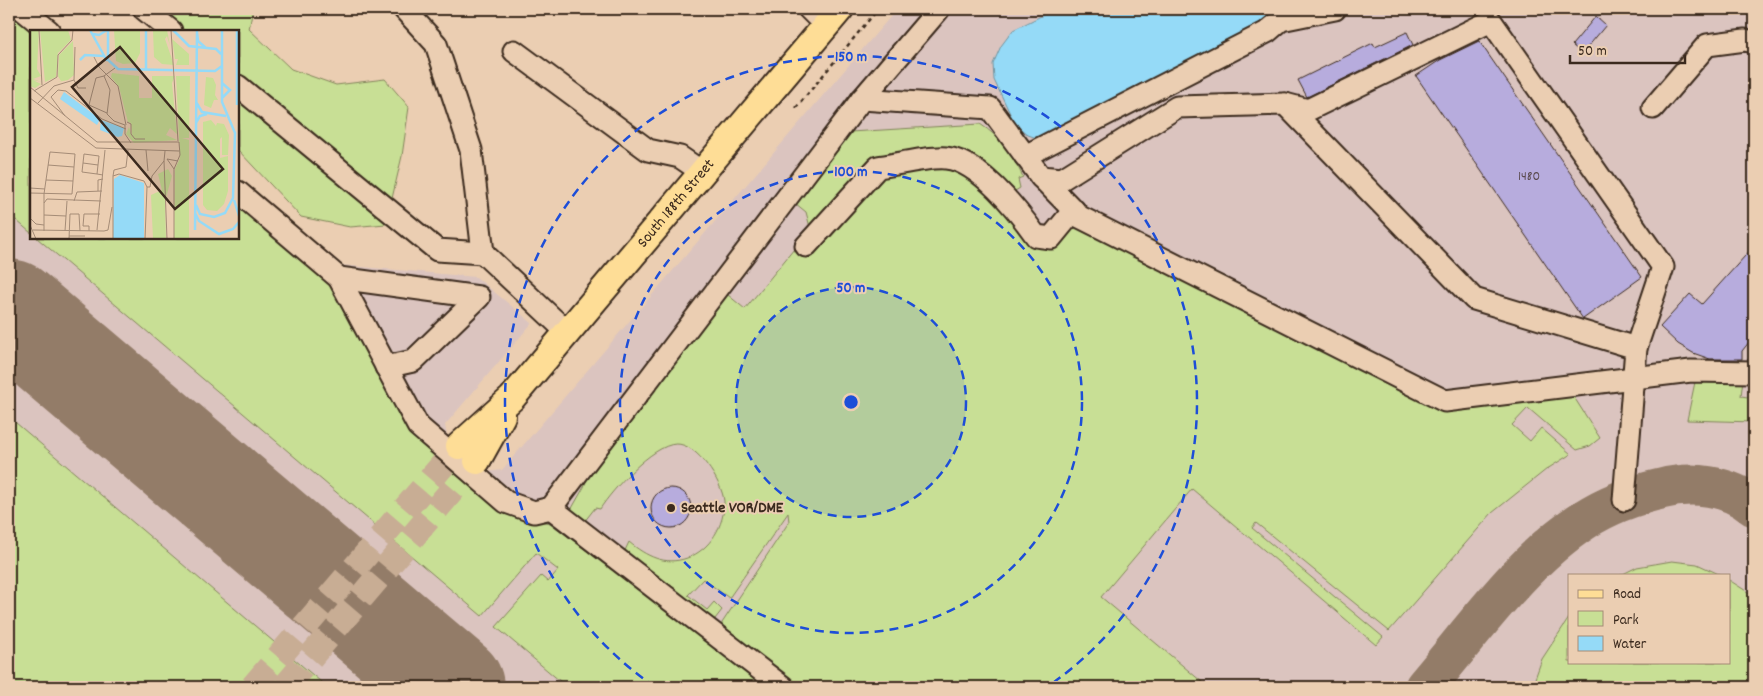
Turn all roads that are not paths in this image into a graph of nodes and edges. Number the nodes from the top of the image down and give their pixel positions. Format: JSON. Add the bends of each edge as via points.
{"nodes":[{"id":1,"x":22,"y":9,"type":"edge"},
{"id":2,"x":144,"y":9,"type":"edge"},
{"id":3,"x":404,"y":9,"type":"edge"},
{"id":4,"x":939,"y":9,"type":"edge"},
{"id":5,"x":1334,"y":9,"type":"edge"},
{"id":6,"x":825,"y":14,"type":"edge"},
{"id":7,"x":48,"y":30,"type":"edge"},
{"id":8,"x":170,"y":30,"type":"edge"},
{"id":9,"x":1754,"y":42,"type":"edge"},
{"id":10,"x":514,"y":51,"type":"dead end"},
{"id":11,"x":239,"y":87,"type":"edge"},
{"id":12,"x":862,"y":99,"type":"junction"},
{"id":13,"x":1285,"y":104,"type":"junction"},
{"id":14,"x":1653,"y":108,"type":"dead end"},
{"id":15,"x":1025,"y":156,"type":"junction"},
{"id":16,"x":702,"y":172,"type":"junction"},
{"id":17,"x":1041,"y":177,"type":"junction"},
{"id":18,"x":239,"y":193,"type":"edge"},
{"id":19,"x":1074,"y":210,"type":"junction"},
{"id":20,"x":806,"y":246,"type":"dead end"},
{"id":21,"x":483,"y":253,"type":"junction"},
{"id":22,"x":339,"y":278,"type":"junction"},
{"id":23,"x":568,"y":333,"type":"junction"},
{"id":24,"x":1636,"y":348,"type":"junction"},
{"id":25,"x":386,"y":367,"type":"junction"},
{"id":26,"x":1754,"y":372,"type":"edge"},
{"id":27,"x":1635,"y":378,"type":"junction"},
{"id":28,"x":468,"y":454,"type":"tunnel mouth"},
{"id":29,"x":1624,"y":500,"type":"dead end"},
{"id":30,"x":551,"y":508,"type":"junction"},
{"id":31,"x":783,"y":687,"type":"edge"}],
"edges":[{"from":1,"to":7,"type":"lane"},
{"from":2,"to":8,"type":"lane"},
{"from":3,"to":21,"type":"lane","via":[[436,44],[471,150]]},
{"from":4,"to":12,"type":"lane"},
{"from":5,"to":15,"type":"lane","via":[[1281,20],[1267,32]]},
{"from":6,"to":16,"type":"main road","name":"South 188th Street"},
{"from":9,"to":14,"type":"lane","via":[[1707,44]]},
{"from":10,"to":16,"type":"lane","via":[[648,150],[680,157]]},
{"from":11,"to":21,"type":"lane","via":[[437,250]]},
{"from":12,"to":15,"type":"lane","via":[[990,108]]},
{"from":12,"to":30,"type":"lane"},
{"from":13,"to":17,"type":"lane","via":[[1177,107],[1062,179]]},
{"from":13,"to":24,"type":"lane","via":[[1474,299]]},
{"from":13,"to":24,"type":"lane","via":[[1308,110],[1491,21],[1663,267]]},
{"from":15,"to":17,"type":"lane"},
{"from":16,"to":23,"type":"main road","name":"South 188th Street"},
{"from":17,"to":19,"type":"lane"},
{"from":18,"to":22,"type":"lane"},
{"from":19,"to":20,"type":"lane","via":[[1051,238],[1036,236],[1010,201],[967,165],[946,158],[878,167]]},
{"from":19,"to":27,"type":"lane","via":[[1080,217],[1446,401]]},
{"from":21,"to":23,"type":"lane"},
{"from":22,"to":25,"type":"lane"},
{"from":22,"to":25,"type":"lane","via":[[479,297],[413,360]]},
{"from":23,"to":28,"type":"main road","name":"South 188th Street"},
{"from":24,"to":27,"type":"lane"},
{"from":25,"to":30,"type":"lane","via":[[418,426],[506,502],[534,512]]},
{"from":26,"to":27,"type":"lane","via":[[1691,371]]},
{"from":27,"to":29,"type":"lane"},
{"from":30,"to":31,"type":"lane"}]}
